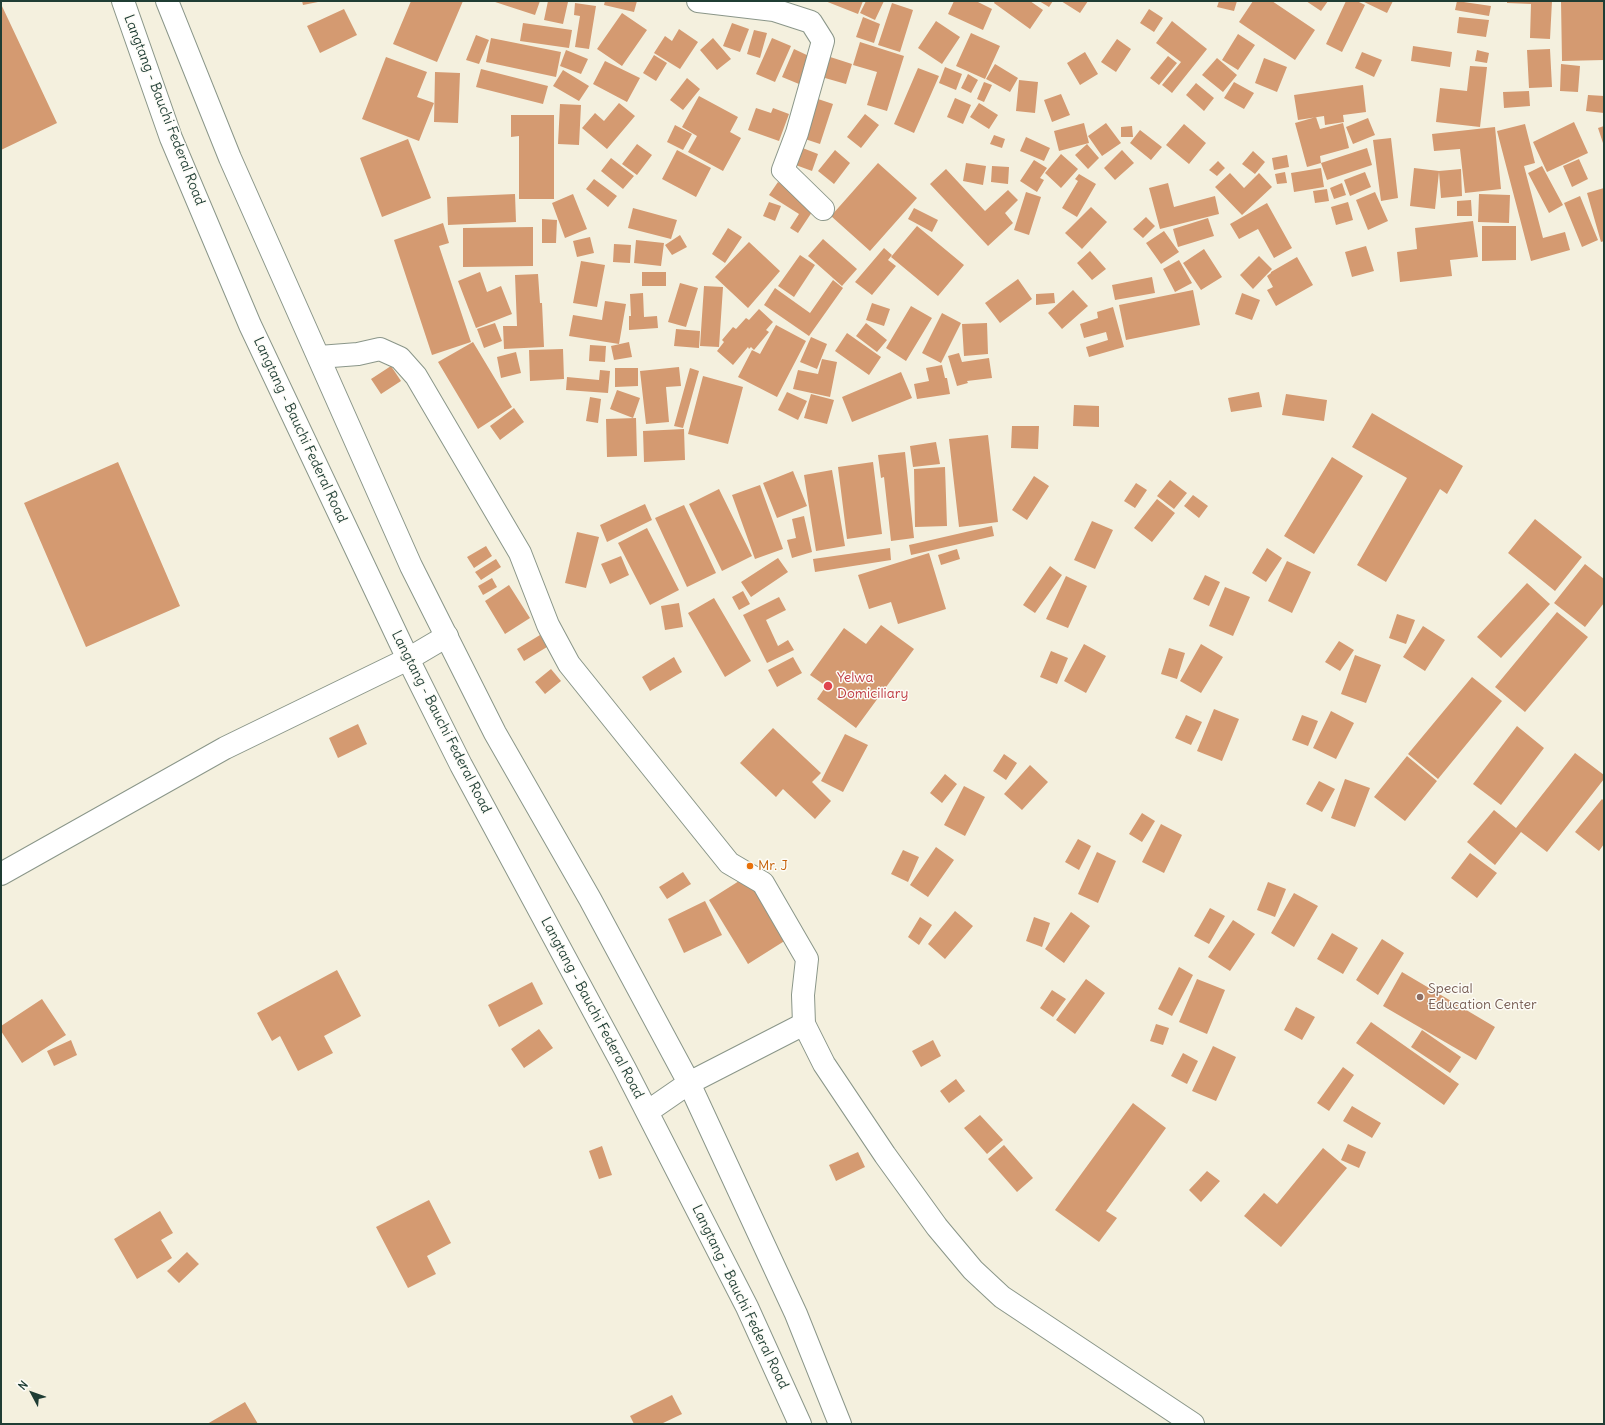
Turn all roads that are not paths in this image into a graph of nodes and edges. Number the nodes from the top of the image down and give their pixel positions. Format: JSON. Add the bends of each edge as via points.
{"nodes":[{"id":1,"x":123,"y":1,"type":"edge"},
{"id":2,"x":166,"y":1,"type":"edge"},
{"id":3,"x":698,"y":1,"type":"edge"},
{"id":4,"x":823,"y":209,"type":"dead end"},
{"id":5,"x":319,"y":357,"type":"junction"},
{"id":6,"x":447,"y":636,"type":"junction"},
{"id":7,"x":408,"y":659,"type":"junction"},
{"id":8,"x":1,"y":874,"type":"edge"},
{"id":9,"x":804,"y":1024,"type":"junction"},
{"id":10,"x":689,"y":1083,"type":"junction"},
{"id":11,"x":647,"y":1112,"type":"junction"},
{"id":12,"x":800,"y":1424,"type":"edge"},
{"id":13,"x":840,"y":1424,"type":"edge"},
{"id":14,"x":1193,"y":1424,"type":"edge"}],
"edges":[{"from":1,"to":7,"type":"main road","name":"Langtang - Bauchi Federal Road","via":[[171,138],[250,325]]},
{"from":2,"to":5,"type":"main road","via":[[230,158]]},
{"from":3,"to":4,"type":"main road","via":[[774,10],[811,22],[823,41],[797,132],[783,170]]},
{"from":5,"to":6,"type":"main road","via":[[411,566]]},
{"from":5,"to":9,"type":"main road","via":[[358,354],[380,349],[400,358],[416,376],[520,553],[548,625],[570,664],[729,863],[763,883],[807,959],[803,995]]},
{"from":6,"to":7,"type":"main road"},
{"from":6,"to":10,"type":"main road","via":[[496,733],[590,899]]},
{"from":7,"to":8,"type":"main road","via":[[225,748]]},
{"from":7,"to":11,"type":"main road","name":"Langtang - Bauchi Federal Road","via":[[461,765]]},
{"from":9,"to":10,"type":"main road"},
{"from":9,"to":14,"type":"main road","via":[[824,1064],[885,1155],[937,1227],[973,1270],[1002,1297]]},
{"from":10,"to":11,"type":"main road"},
{"from":10,"to":13,"type":"main road","via":[[796,1314]]},
{"from":11,"to":12,"type":"main road","name":"Langtang - Bauchi Federal Road","via":[[748,1307]]}]}
